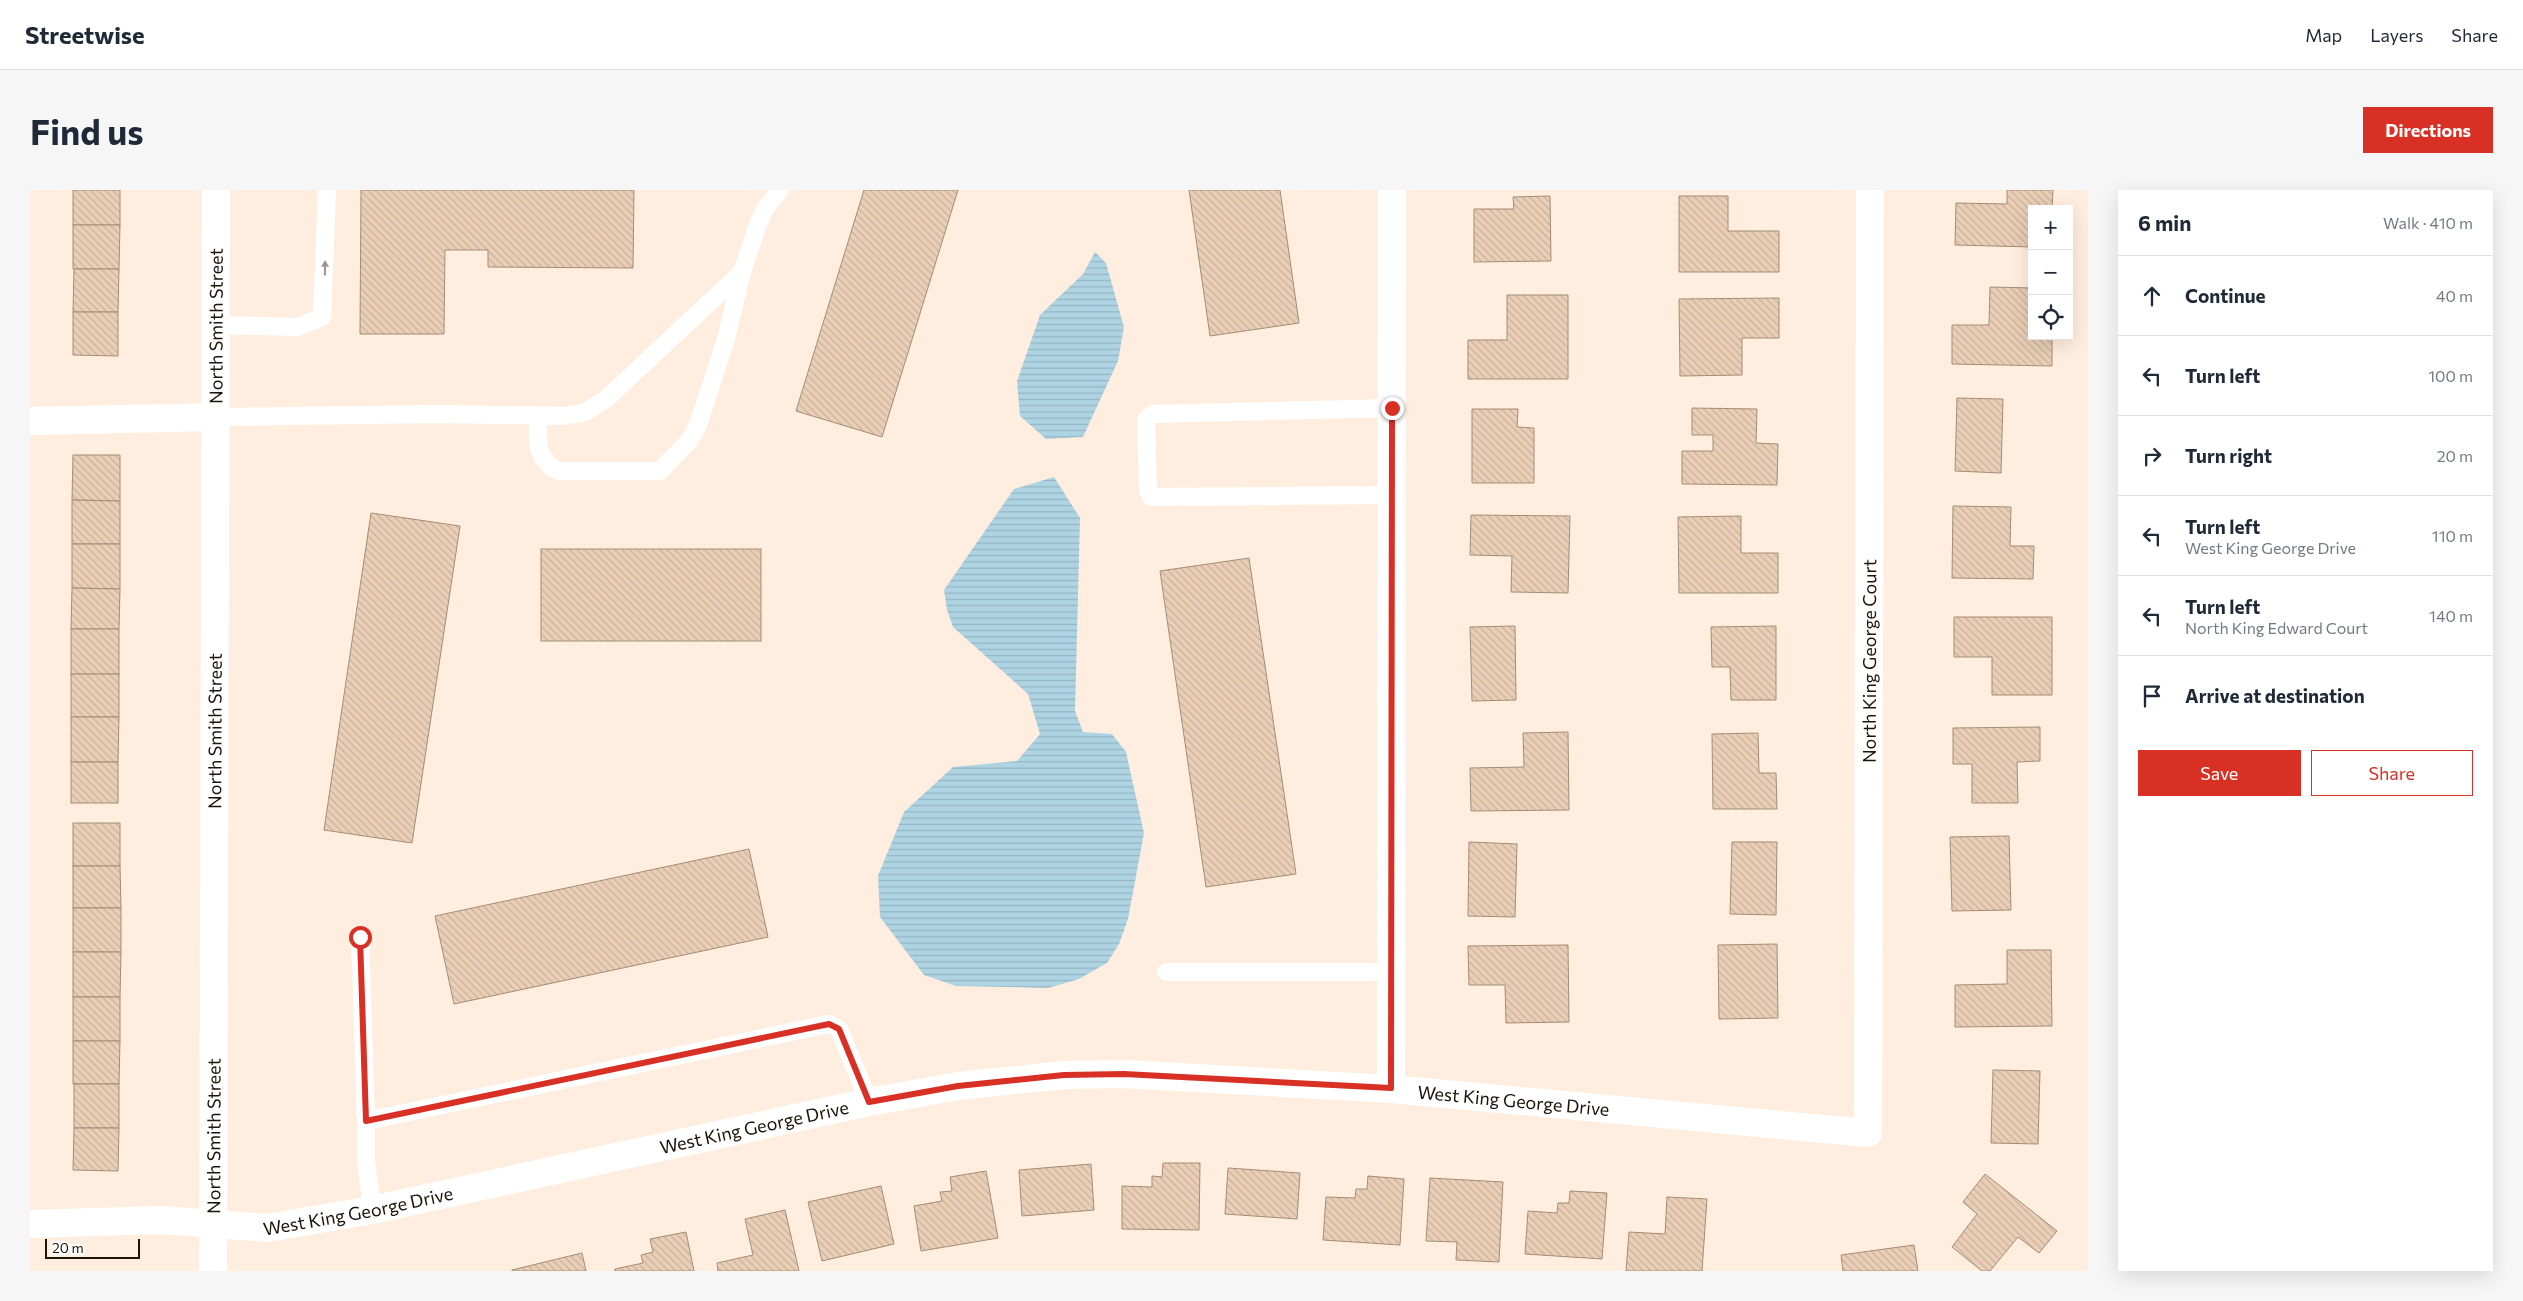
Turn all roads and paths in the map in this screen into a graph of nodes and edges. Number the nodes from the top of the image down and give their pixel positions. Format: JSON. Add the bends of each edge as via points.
{"nodes":[{"id":1,"x":216,"y":190,"type":"edge"},
{"id":2,"x":327,"y":190,"type":"edge"},
{"id":3,"x":780,"y":190,"type":"edge"},
{"id":4,"x":1392,"y":190,"type":"edge"},
{"id":5,"x":1870,"y":190,"type":"edge"},
{"id":6,"x":742,"y":272,"type":"junction"},
{"id":7,"x":217,"y":325,"type":"junction"},
{"id":8,"x":1392,"y":408,"type":"junction"},
{"id":9,"x":215,"y":417,"type":"junction"},
{"id":10,"x":538,"y":417,"type":"junction"},
{"id":11,"x":30,"y":421,"type":"edge"},
{"id":12,"x":1392,"y":495,"type":"junction"},
{"id":13,"x":360,"y":937,"type":"dead end"},
{"id":14,"x":1166,"y":972,"type":"dead end"},
{"id":15,"x":1391,"y":972,"type":"junction"},
{"id":16,"x":1391,"y":1088,"type":"junction"},
{"id":17,"x":869,"y":1102,"type":"junction"},
{"id":18,"x":366,"y":1121,"type":"junction"},
{"id":19,"x":1868,"y":1133,"type":"joint"},
{"id":20,"x":372,"y":1210,"type":"junction"},
{"id":21,"x":213,"y":1223,"type":"junction"},
{"id":22,"x":30,"y":1224,"type":"edge"},
{"id":23,"x":213,"y":1271,"type":"edge"}],
"edges":[{"from":1,"to":7,"type":"street","name":"North Smith Street"},
{"from":7,"to":2,"type":"lane","one_way":true,"via":[[298,326],[322,317]]},
{"from":3,"to":6,"type":"lane","via":[[773,196],[756,227]]},
{"from":4,"to":8,"type":"street"},
{"from":5,"to":19,"type":"street","name":"North King George Court"},
{"from":6,"to":10,"type":"lane","via":[[606,399],[586,412]]},
{"from":6,"to":10,"type":"lane","via":[[726,339],[698,425],[689,441],[660,471],[558,471],[546,464],[538,449]]},
{"from":7,"to":9,"type":"street","name":"North Smith Street"},
{"from":8,"to":12,"type":"street"},
{"from":8,"to":12,"type":"lane","via":[[1152,414],[1146,420],[1148,490],[1151,497]]},
{"from":9,"to":10,"type":"lane","via":[[438,414]]},
{"from":9,"to":11,"type":"street"},
{"from":9,"to":21,"type":"street","name":"North Smith Street"},
{"from":12,"to":15,"type":"street"},
{"from":13,"to":18,"type":"lane"},
{"from":14,"to":15,"type":"lane"},
{"from":15,"to":16,"type":"street"},
{"from":16,"to":17,"type":"street","name":"West King George Drive","via":[[1124,1074],[1064,1075],[958,1086]]},
{"from":16,"to":19,"type":"street","name":"West King George Drive"},
{"from":17,"to":18,"type":"lane","via":[[839,1029],[829,1024]]},
{"from":17,"to":20,"type":"street","name":"West King George Drive"},
{"from":18,"to":20,"type":"lane","via":[[366,1160]]},
{"from":20,"to":21,"type":"street","name":"West King George Drive","via":[[268,1228]]},
{"from":21,"to":22,"type":"street","name":"West King George Drive","via":[[161,1220]]},
{"from":21,"to":23,"type":"street","name":"North Smith Street"}]}
